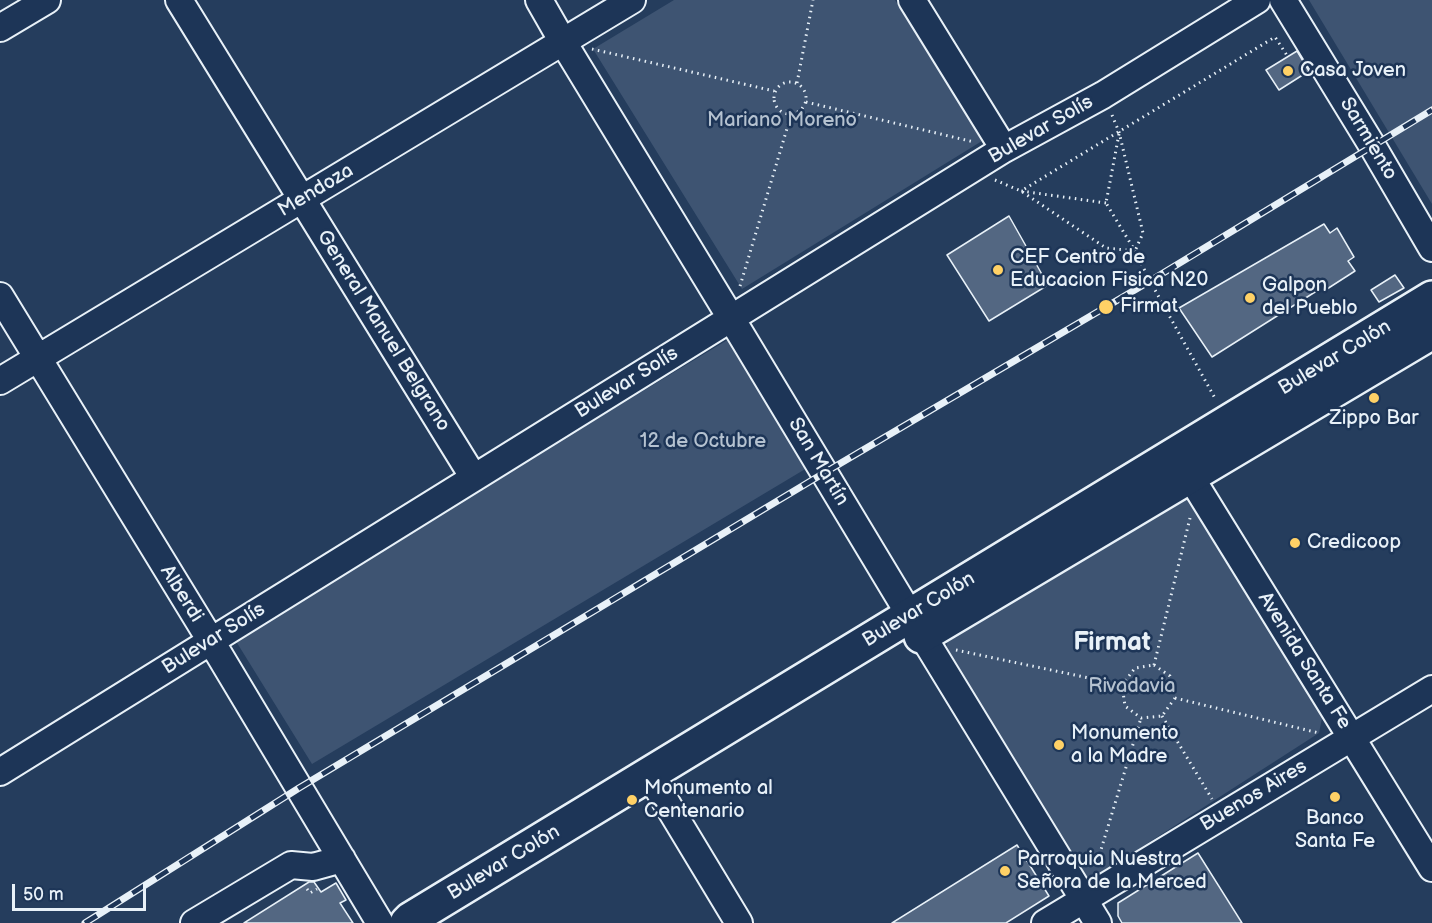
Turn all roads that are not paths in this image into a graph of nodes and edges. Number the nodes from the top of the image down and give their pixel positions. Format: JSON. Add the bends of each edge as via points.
{"nodes":[{"id":1,"x":47,"y":0,"type":"edge"},
{"id":2,"x":179,"y":0,"type":"edge"},
{"id":3,"x":539,"y":0,"type":"edge"},
{"id":4,"x":632,"y":0,"type":"edge"},
{"id":5,"x":912,"y":0,"type":"edge"},
{"id":6,"x":1257,"y":0,"type":"edge"},
{"id":7,"x":1283,"y":0,"type":"edge"},
{"id":8,"x":0,"y":28,"type":"edge"},
{"id":9,"x":563,"y":42,"type":"junction"},
{"id":10,"x":1004,"y":149,"type":"junction"},
{"id":11,"x":302,"y":199,"type":"junction"},
{"id":12,"x":1432,"y":248,"type":"edge"},
{"id":13,"x":0,"y":296,"type":"edge"},
{"id":14,"x":1432,"y":298,"type":"edge"},
{"id":15,"x":731,"y":318,"type":"junction"},
{"id":16,"x":1432,"y":332,"type":"edge"},
{"id":17,"x":38,"y":359,"type":"junction"},
{"id":18,"x":0,"y":381,"type":"edge"},
{"id":19,"x":1183,"y":465,"type":"junction"},
{"id":20,"x":474,"y":478,"type":"junction"},
{"id":21,"x":916,"y":626,"type":"junction"},
{"id":22,"x":211,"y":641,"type":"junction"},
{"id":23,"x":1432,"y":688,"type":"edge"},
{"id":24,"x":1352,"y":737,"type":"junction"},
{"id":25,"x":0,"y":772,"type":"edge"},
{"id":26,"x":654,"y":783,"type":"junction"},
{"id":27,"x":342,"y":859,"type":"junction"},
{"id":28,"x":1432,"y":868,"type":"edge"},
{"id":29,"x":1084,"y":899,"type":"junction"},
{"id":30,"x":194,"y":923,"type":"edge"},
{"id":31,"x":380,"y":923,"type":"edge"},
{"id":32,"x":407,"y":923,"type":"edge"},
{"id":33,"x":448,"y":923,"type":"edge"},
{"id":34,"x":739,"y":923,"type":"edge"},
{"id":35,"x":1045,"y":923,"type":"edge"},
{"id":36,"x":1098,"y":923,"type":"edge"}],
"edges":[{"from":1,"to":8,"type":"street"},
{"from":2,"to":11,"type":"street","name":"General Manuel Belgrano"},
{"from":3,"to":9,"type":"street","name":"San Martín"},
{"from":4,"to":9,"type":"street","name":"Mendoza"},
{"from":5,"to":10,"type":"street"},
{"from":6,"to":10,"type":"street","name":"Bulevar Solís","via":[[1103,95]]},
{"from":7,"to":12,"type":"street","name":"Sarmiento"},
{"from":9,"to":11,"type":"street","name":"Mendoza"},
{"from":9,"to":15,"type":"street","name":"San Martín"},
{"from":10,"to":15,"type":"street","name":"Bulevar Solís"},
{"from":11,"to":17,"type":"street","name":"Mendoza"},
{"from":11,"to":20,"type":"street","name":"General Manuel Belgrano"},
{"from":13,"to":17,"type":"street","name":"Alberdi"},
{"from":14,"to":19,"type":"main road","name":"Bulevar Colón","via":[[1228,423]]},
{"from":15,"to":20,"type":"street","name":"Bulevar Solís"},
{"from":15,"to":21,"type":"street","name":"San Martín"},
{"from":16,"to":19,"type":"main road","name":"Bulevar Colón"},
{"from":17,"to":18,"type":"street","name":"Mendoza"},
{"from":17,"to":22,"type":"street","name":"Alberdi"},
{"from":19,"to":21,"type":"main road","name":"Bulevar Colón"},
{"from":19,"to":24,"type":"street","name":"Avenida Santa Fe"},
{"from":20,"to":22,"type":"street","name":"Bulevar Solís"},
{"from":21,"to":26,"type":"main road","name":"Bulevar Colón"},
{"from":21,"to":29,"type":"street","name":"San Martín"},
{"from":22,"to":25,"type":"street","name":"Bulevar Solís"},
{"from":22,"to":27,"type":"street","name":"Alberdi"},
{"from":23,"to":24,"type":"street","name":"Buenos Aires"},
{"from":24,"to":28,"type":"street","name":"Avenida Santa Fe"},
{"from":24,"to":29,"type":"street","name":"Buenos Aires"},
{"from":26,"to":32,"type":"main road","name":"Bulevar Colón"},
{"from":26,"to":33,"type":"main road","name":"Bulevar Colón"},
{"from":26,"to":34,"type":"street"},
{"from":27,"to":30,"type":"street","via":[[313,867],[291,865]]},
{"from":27,"to":31,"type":"street","name":"Alberdi"},
{"from":29,"to":35,"type":"street","name":"Buenos Aires"},
{"from":29,"to":36,"type":"street","name":"San Martín"}]}
